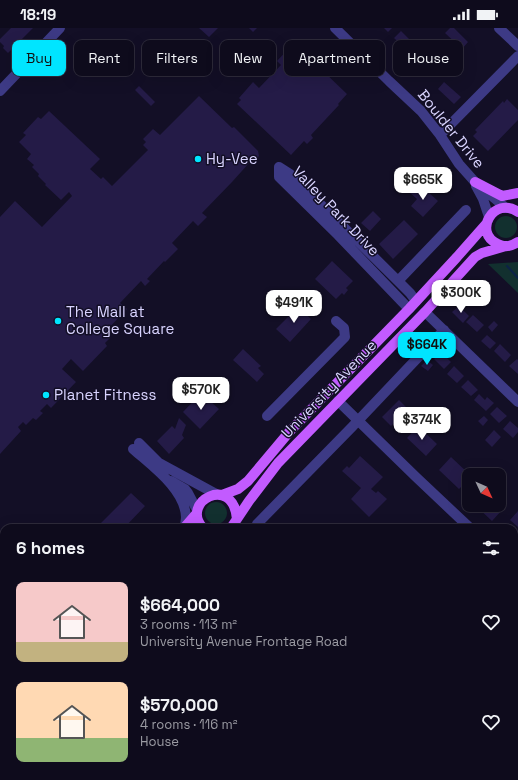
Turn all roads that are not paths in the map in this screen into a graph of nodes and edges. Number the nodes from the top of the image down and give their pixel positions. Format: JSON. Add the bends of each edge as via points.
{"nodes":[{"id":1,"x":60,"y":28,"type":"edge"},
{"id":2,"x":335,"y":28,"type":"edge"},
{"id":3,"x":499,"y":28,"type":"edge"},
{"id":4,"x":518,"y":46,"type":"edge"},
{"id":5,"x":518,"y":56,"type":"edge"},
{"id":6,"x":0,"y":91,"type":"edge"},
{"id":7,"x":440,"y":135,"type":"junction"},
{"id":8,"x":475,"y":182,"type":"junction"},
{"id":9,"x":518,"y":193,"type":"edge"},
{"id":10,"x":513,"y":208,"type":"edge"},
{"id":11,"x":466,"y":210,"type":"dead end"},
{"id":12,"x":488,"y":220,"type":"junction"},
{"id":13,"x":518,"y":242,"type":"edge"},
{"id":14,"x":506,"y":246,"type":"junction"},
{"id":15,"x":398,"y":281,"type":"junction"},
{"id":16,"x":413,"y":305,"type":"junction"},
{"id":17,"x":425,"y":312,"type":"junction"},
{"id":18,"x":336,"y":321,"type":"dead end"},
{"id":19,"x":444,"y":330,"type":"junction"},
{"id":20,"x":370,"y":350,"type":"junction"},
{"id":21,"x":379,"y":358,"type":"junction"},
{"id":22,"x":338,"y":401,"type":"junction"},
{"id":23,"x":518,"y":402,"type":"edge"},
{"id":24,"x":267,"y":416,"type":"dead end"},
{"id":25,"x":358,"y":420,"type":"junction"},
{"id":26,"x":163,"y":476,"type":"junction"},
{"id":27,"x":219,"y":494,"type":"junction"},
{"id":28,"x":197,"y":512,"type":"junction"},
{"id":29,"x":185,"y":524,"type":"edge"},
{"id":30,"x":187,"y":524,"type":"edge"},
{"id":31,"x":200,"y":524,"type":"edge"},
{"id":32,"x":235,"y":524,"type":"edge"},
{"id":33,"x":257,"y":524,"type":"edge"},
{"id":34,"x":466,"y":524,"type":"edge"}],
"edges":[{"from":1,"to":6,"type":"street"},
{"from":2,"to":7,"type":"street","name":"Boulder Drive","via":[[421,111]]},
{"from":3,"to":4,"type":"street"},
{"from":5,"to":7,"type":"street"},
{"from":7,"to":8,"type":"street","name":"Boulder Drive","via":[[459,164]]},
{"from":8,"to":9,"type":"main road","via":[[502,196]]},
{"from":8,"to":10,"type":"street","name":"Boulder Drive"},
{"from":8,"to":12,"type":"street","name":"Boulder Drive","via":[[483,199]]},
{"from":10,"to":12,"type":"main road","via":[[500,208]]},
{"from":11,"to":15,"type":"street"},
{"from":12,"to":14,"type":"main road","via":[[486,229],[491,239],[500,246]]},
{"from":12,"to":16,"type":"main road","name":"University Avenue"},
{"from":13,"to":14,"type":"main road","name":"University Avenue"},
{"from":14,"to":17,"type":"main road","name":"University Avenue","via":[[475,257]]},
{"from":15,"to":16,"type":"street","name":"Valley Park Drive","via":[[410,293]]},
{"from":15,"to":16,"type":"street","name":"Valley Park Drive","via":[[290,174],[279,167],[279,177]]},
{"from":16,"to":20,"type":"main road","name":"University Avenue"},
{"from":16,"to":21,"type":"main road","via":[[410,316],[386,341]]},
{"from":17,"to":19,"type":"street"},
{"from":17,"to":21,"type":"main road","name":"University Avenue"},
{"from":18,"to":24,"type":"street","via":[[344,328],[345,337]]},
{"from":19,"to":23,"type":"street"},
{"from":19,"to":25,"type":"street"},
{"from":20,"to":22,"type":"main road","via":[[358,369],[338,391]]},
{"from":20,"to":27,"type":"main road","name":"University Avenue","via":[[290,431],[248,481],[238,489]]},
{"from":21,"to":22,"type":"main road","name":"University Avenue"},
{"from":22,"to":25,"type":"street"},
{"from":22,"to":32,"type":"main road","name":"University Avenue","via":[[278,464],[249,501]]},
{"from":25,"to":33,"type":"street"},
{"from":25,"to":34,"type":"street"},
{"from":26,"to":27,"type":"street","via":[[136,446],[159,463]]},
{"from":26,"to":28,"type":"street","via":[[188,493]]},
{"from":26,"to":29,"type":"street","via":[[181,498],[186,517]]},
{"from":27,"to":28,"type":"main road","name":"University Avenue","via":[[205,498]]},
{"from":27,"to":32,"type":"main road","via":[[230,499],[234,505]]},
{"from":28,"to":30,"type":"main road"},
{"from":28,"to":31,"type":"main road"}]}
